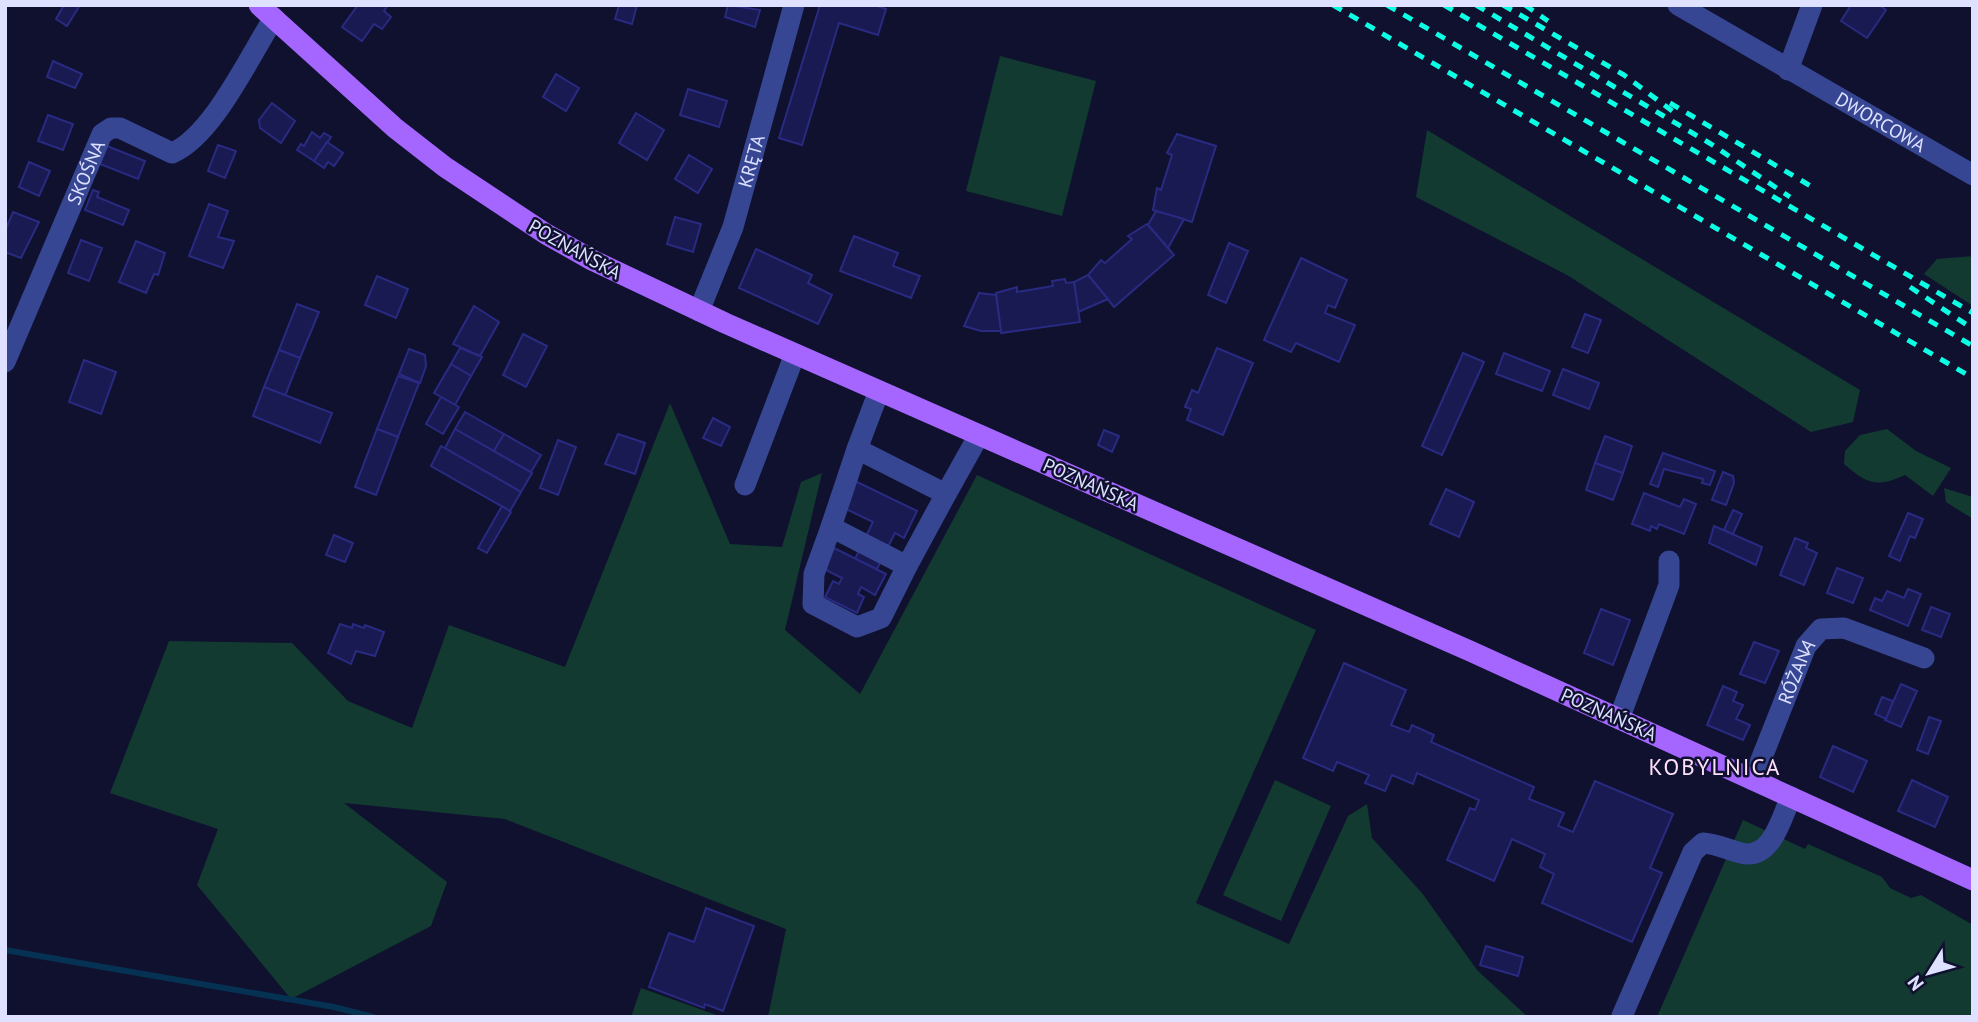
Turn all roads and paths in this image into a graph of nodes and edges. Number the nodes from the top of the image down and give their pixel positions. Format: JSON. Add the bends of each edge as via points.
{"nodes":[{"id":1,"x":794,"y":5,"type":"edge"},
{"id":2,"x":1812,"y":5,"type":"edge"},
{"id":3,"x":1679,"y":6,"type":"edge"},
{"id":4,"x":267,"y":12,"type":"edge"},
{"id":5,"x":1788,"y":70,"type":"junction"},
{"id":6,"x":1973,"y":175,"type":"edge"},
{"id":7,"x":699,"y":312,"type":"junction"},
{"id":8,"x":795,"y":354,"type":"junction"},
{"id":9,"x":5,"y":362,"type":"edge"},
{"id":10,"x":879,"y":391,"type":"junction"},
{"id":11,"x":979,"y":435,"type":"junction"},
{"id":12,"x":857,"y":449,"type":"junction"},
{"id":13,"x":745,"y":485,"type":"dead end"},
{"id":14,"x":946,"y":494,"type":"junction"},
{"id":15,"x":831,"y":527,"type":"junction"},
{"id":16,"x":1670,"y":561,"type":"dead end"},
{"id":17,"x":907,"y":566,"type":"junction"},
{"id":18,"x":1924,"y":658,"type":"dead end"},
{"id":19,"x":1619,"y":719,"type":"junction"},
{"id":20,"x":1754,"y":780,"type":"junction"},
{"id":21,"x":1791,"y":797,"type":"junction"},
{"id":22,"x":1973,"y":880,"type":"edge"},
{"id":23,"x":1622,"y":1016,"type":"edge"}],
"edges":[{"from":1,"to":7,"type":"street","name":"KRĘTA","via":[[733,226]]},
{"from":2,"to":5,"type":"street"},
{"from":3,"to":5,"type":"street","name":"DWORCOWA"},
{"from":4,"to":7,"type":"main road","name":"POZNAŃSKA","via":[[395,128],[492,200],[592,260]]},
{"from":4,"to":9,"type":"street","name":"SKOŚNA","via":[[209,121],[184,148],[172,153],[120,128],[102,134]]},
{"from":5,"to":6,"type":"street","name":"DWORCOWA"},
{"from":7,"to":8,"type":"main road","name":"POZNAŃSKA"},
{"from":8,"to":10,"type":"main road","name":"POZNAŃSKA"},
{"from":8,"to":13,"type":"street"},
{"from":10,"to":11,"type":"main road","name":"POZNAŃSKA"},
{"from":10,"to":12,"type":"street"},
{"from":11,"to":14,"type":"street"},
{"from":11,"to":19,"type":"main road","name":"POZNAŃSKA"},
{"from":12,"to":14,"type":"street"},
{"from":12,"to":15,"type":"street"},
{"from":14,"to":17,"type":"street"},
{"from":15,"to":17,"type":"street"},
{"from":15,"to":17,"type":"street","via":[[814,574],[813,604],[857,627],[881,618]]},
{"from":16,"to":19,"type":"street","via":[[1669,585]]},
{"from":18,"to":20,"type":"street","name":"RÓŻANA","via":[[1844,628],[1821,629],[1806,646]]},
{"from":19,"to":20,"type":"main road","name":"POZNAŃSKA"},
{"from":20,"to":21,"type":"main road","name":"POZNAŃSKA"},
{"from":21,"to":22,"type":"main road","name":"POZNAŃSKA"},
{"from":21,"to":23,"type":"street","via":[[1762,851],[1750,855],[1703,843],[1693,852]]}]}
